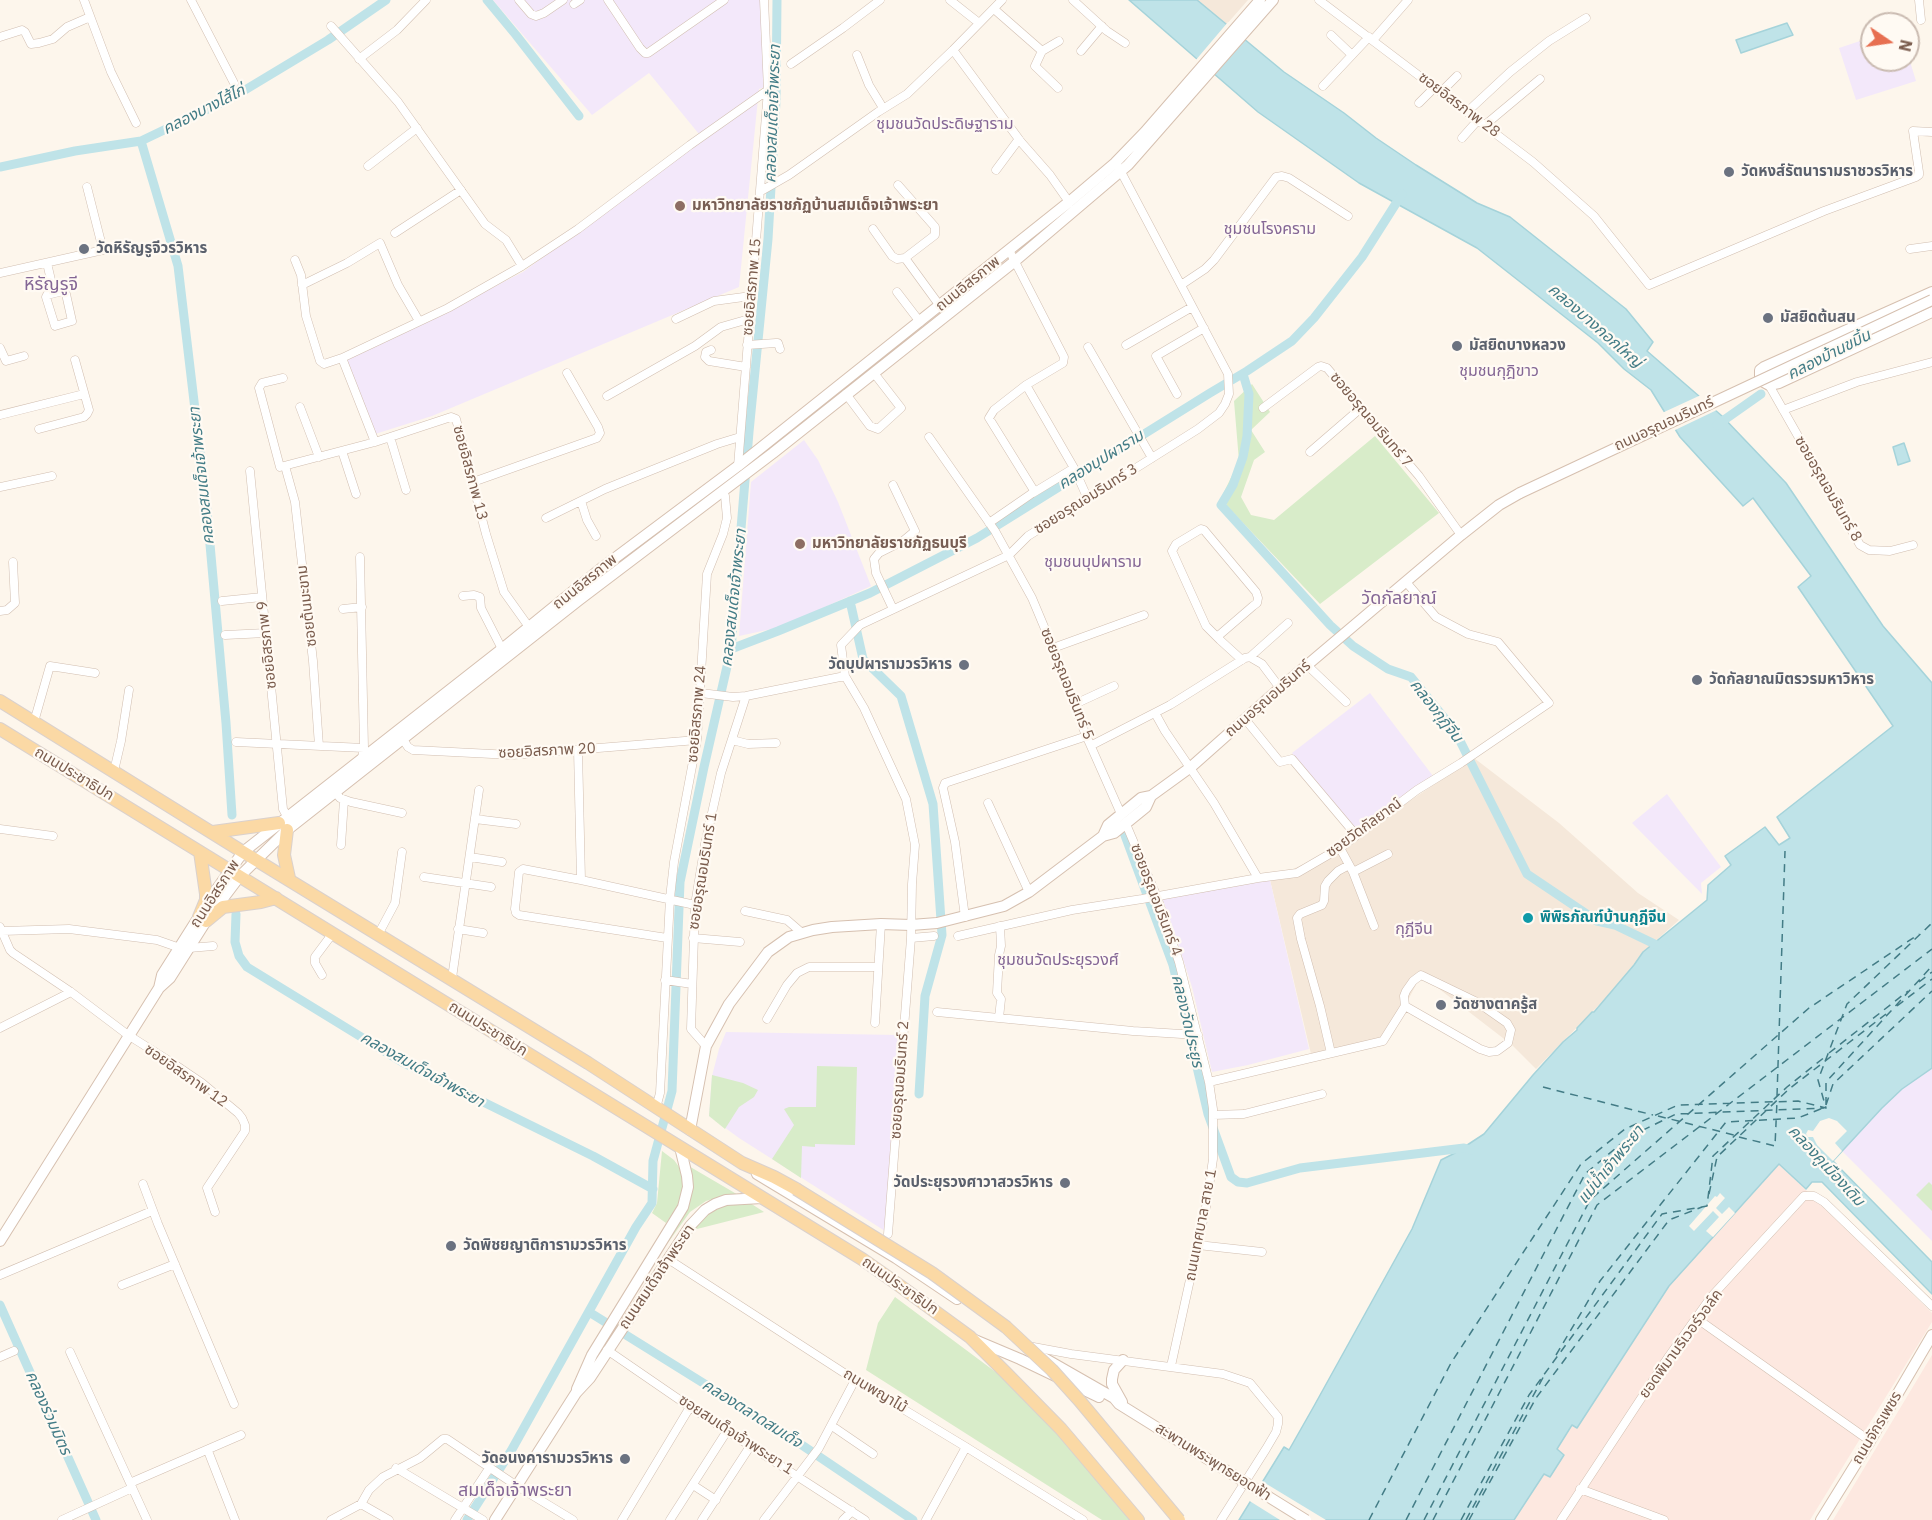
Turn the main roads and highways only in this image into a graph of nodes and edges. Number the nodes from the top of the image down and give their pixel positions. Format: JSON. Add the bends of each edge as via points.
{"nodes":[{"id":1,"x":1260,"y":0,"type":"edge"},
{"id":2,"x":1274,"y":0,"type":"edge"},
{"id":3,"x":1169,"y":111,"type":"junction"},
{"id":4,"x":1118,"y":167,"type":"junction"},
{"id":5,"x":1932,"y":292,"type":"edge"},
{"id":6,"x":1932,"y":300,"type":"edge"},
{"id":7,"x":1932,"y":312,"type":"edge"},
{"id":8,"x":745,"y":467,"type":"junction"},
{"id":9,"x":0,"y":701,"type":"edge"},
{"id":10,"x":2,"y":734,"type":"edge"},
{"id":11,"x":285,"y":824,"type":"junction"},
{"id":12,"x":213,"y":832,"type":"junction"},
{"id":13,"x":200,"y":852,"type":"junction"},
{"id":14,"x":243,"y":852,"type":"junction"},
{"id":15,"x":256,"y":858,"type":"junction"},
{"id":16,"x":234,"y":873,"type":"junction"},
{"id":17,"x":289,"y":878,"type":"junction"},
{"id":18,"x":276,"y":898,"type":"junction"},
{"id":19,"x":203,"y":919,"type":"junction"},
{"id":20,"x":690,"y":1130,"type":"junction"},
{"id":21,"x":676,"y":1145,"type":"junction"},
{"id":22,"x":742,"y":1163,"type":"junction"},
{"id":23,"x":762,"y":1198,"type":"junction"},
{"id":24,"x":0,"y":1241,"type":"edge"},
{"id":25,"x":656,"y":1252,"type":"junction"},
{"id":26,"x":668,"y":1259,"type":"junction"},
{"id":27,"x":624,"y":1315,"type":"junction"},
{"id":28,"x":613,"y":1332,"type":"junction"},
{"id":29,"x":1932,"y":1335,"type":"edge"},
{"id":30,"x":970,"y":1337,"type":"junction"},
{"id":31,"x":1928,"y":1347,"type":"edge"},
{"id":32,"x":1123,"y":1360,"type":"road end"},
{"id":33,"x":576,"y":1393,"type":"junction"},
{"id":34,"x":1123,"y":1406,"type":"junction"},
{"id":35,"x":495,"y":1520,"type":"edge"},
{"id":36,"x":1138,"y":1520,"type":"edge"},
{"id":37,"x":1179,"y":1520,"type":"edge"},
{"id":38,"x":1306,"y":1520,"type":"edge"},
{"id":39,"x":1821,"y":1520,"type":"edge"}],
"edges":[{"from":1,"to":3,"type":"main road","name":"ถนนอิสรภาพ"},
{"from":2,"to":3,"type":"main road"},
{"from":3,"to":4,"type":"main road","name":"ถนนอิสรภาพ"},
{"from":4,"to":8,"type":"main road","via":[[1015,261],[846,394]]},
{"from":4,"to":8,"type":"main road","name":"ถนนอิสรภาพ","via":[[753,453]]},
{"from":5,"to":7,"type":"main road","via":[[1764,367],[1760,380],[1768,385],[1779,383]]},
{"from":6,"to":20,"type":"main road","name":"ถนนอรุณอมรินทร์","bridge":true,"via":[[1498,505],[1191,767],[1151,796],[1146,807],[1108,825],[1103,836],[1029,892],[1004,906],[943,922],[832,927],[802,933],[768,952],[729,1004],[706,1046]]},
{"from":8,"to":11,"type":"main road","name":"ถนนอิสรภาพ","via":[[603,567],[363,753]]},
{"from":8,"to":11,"type":"main road","via":[[722,492],[335,792]]},
{"from":9,"to":12,"type":"main road","name":"ถนนประชาธิปก"},
{"from":10,"to":13,"type":"main road","name":"ถนนประชาธิปก"},
{"from":11,"to":12,"type":"main road"},
{"from":11,"to":14,"type":"main road","name":"ถนนอิสรภาพ"},
{"from":11,"to":15,"type":"main road"},
{"from":11,"to":17,"type":"main road","via":[[284,855]]},
{"from":12,"to":14,"type":"main road","name":"ถนนประชาธิปก"},
{"from":13,"to":16,"type":"main road","name":"ถนนประชาธิปก"},
{"from":13,"to":19,"type":"main road","via":[[206,894]]},
{"from":14,"to":15,"type":"main road","name":"ถนนประชาธิปก"},
{"from":14,"to":16,"type":"main road","name":"ถนนอิสรภาพ"},
{"from":15,"to":16,"type":"main road"},
{"from":15,"to":17,"type":"main road","name":"ถนนประชาธิปก"},
{"from":16,"to":18,"type":"main road","name":"ถนนประชาธิปก"},
{"from":16,"to":19,"type":"main road","name":"ถนนอิสรภาพ"},
{"from":17,"to":20,"type":"main road","name":"ถนนประชาธิปก","via":[[588,1062]]},
{"from":18,"to":19,"type":"main road","via":[[223,907]]},
{"from":18,"to":21,"type":"main road","name":"ถนนประชาธิปก"},
{"from":19,"to":24,"type":"main road","name":"ถนนอิสรภาพ","via":[[170,978],[128,1035]]},
{"from":20,"to":22,"type":"main road","name":"ถนนประชาธิปก"},
{"from":21,"to":23,"type":"main road","name":"ถนนประชาธิปก"},
{"from":21,"to":25,"type":"main road","name":"ถนนสมเด็จเจ้าพระยา","via":[[687,1176],[687,1197]]},
{"from":22,"to":34,"type":"main road","name":"ถนนประชาธิปก","via":[[953,1295],[1020,1344]]},
{"from":22,"to":37,"type":"main road","name":"ถนนประชาธิปก","bridge":true,"via":[[796,1189],[932,1273],[1006,1327],[1079,1400]]},
{"from":23,"to":26,"type":"main road","name":"ถนนสมเด็จเจ้าพระยา","via":[[726,1200],[705,1210]]},
{"from":23,"to":30,"type":"main road","name":"ถนนประชาธิปก","via":[[862,1259]]},
{"from":25,"to":26,"type":"main road"},
{"from":25,"to":27,"type":"main road","name":"ถนนสมเด็จเจ้าพระยา"},
{"from":26,"to":27,"type":"main road","name":"ถนนสมเด็จเจ้าพระยา"},
{"from":27,"to":28,"type":"main road","name":"ถนนสมเด็จเจ้าพระยา"},
{"from":28,"to":33,"type":"main road","name":"ถนนสมเด็จเจ้าพระยา","via":[[607,1350]]},
{"from":28,"to":33,"type":"main road","name":"ถนนสมเด็จเจ้าพระยา","via":[[592,1355]]},
{"from":29,"to":31,"type":"main road","name":"ถนนจักรเพชร"},
{"from":30,"to":34,"type":"main road","name":"ถนนประชาธิปก"},
{"from":30,"to":36,"type":"main road","name":"ถนนประชาธิปก","via":[[1061,1429]]},
{"from":31,"to":39,"type":"main road","name":"ถนนจักรเพชร"},
{"from":32,"to":34,"type":"main road","via":[[1112,1379]]},
{"from":33,"to":35,"type":"main road","name":"ถนนสมเด็จเจ้าพระยา"},
{"from":34,"to":38,"type":"main road","name":"สะพานพระพุทธยอดฟ้า","bridge":true}]}
